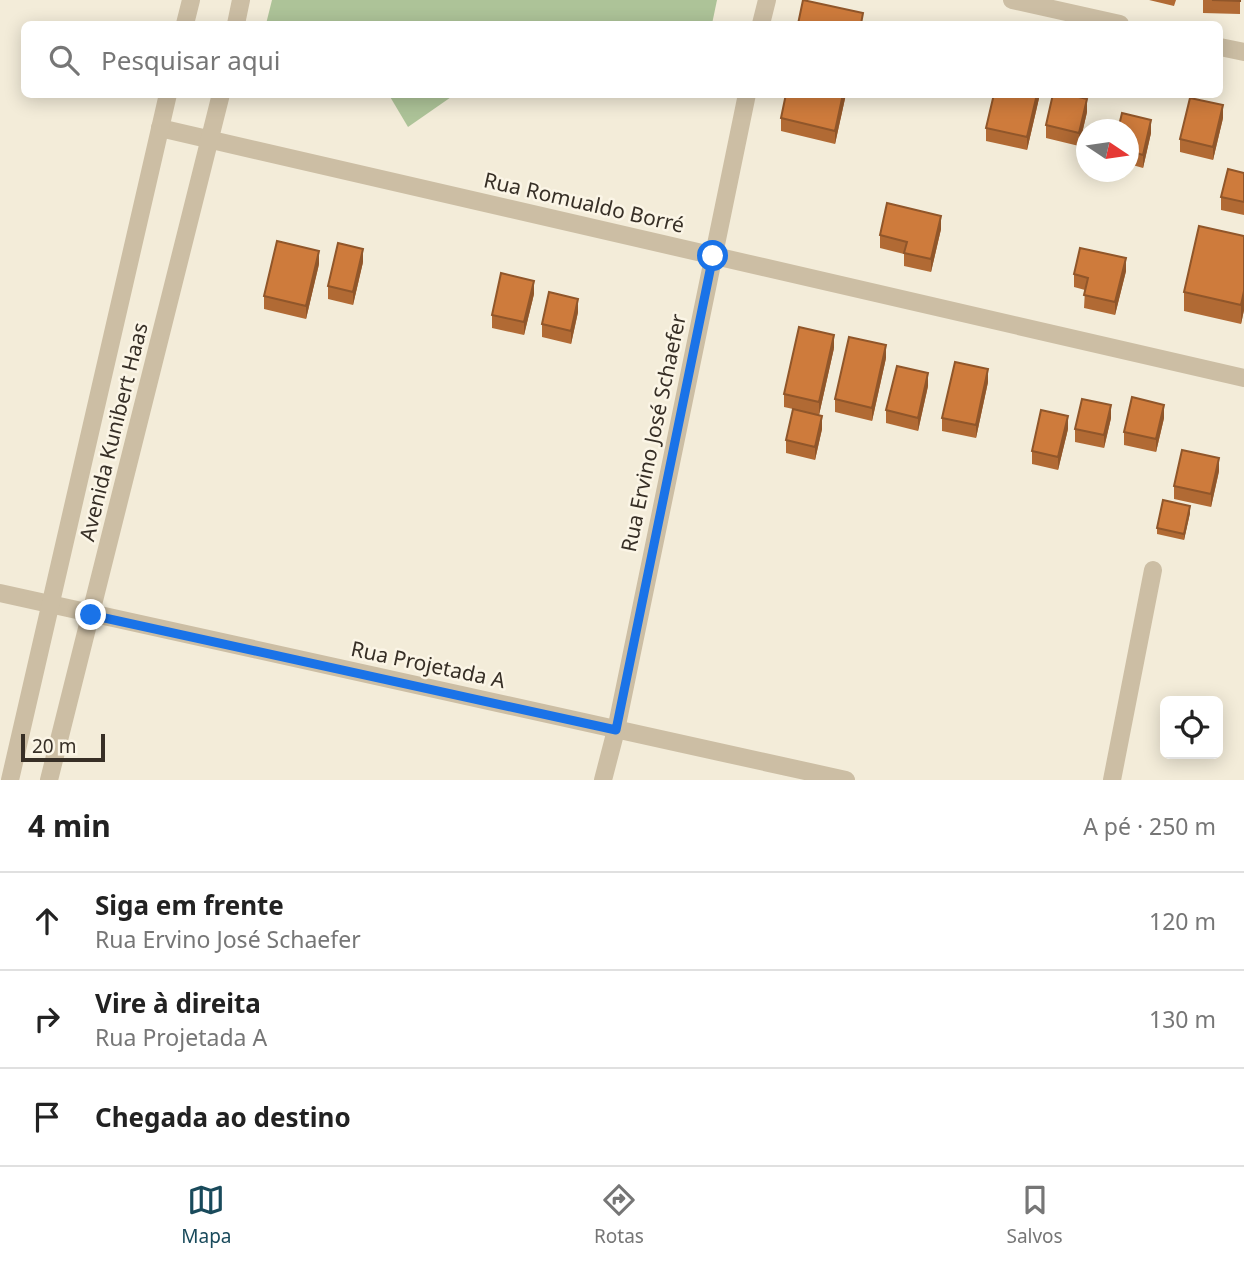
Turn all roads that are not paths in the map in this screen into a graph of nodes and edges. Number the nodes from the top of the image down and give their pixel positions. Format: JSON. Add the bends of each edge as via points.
{"nodes":[{"id":1,"x":191,"y":0,"type":"edge"},
{"id":2,"x":241,"y":0,"type":"edge"},
{"id":3,"x":766,"y":0,"type":"edge"},
{"id":4,"x":1012,"y":0,"type":"edge"},
{"id":5,"x":186,"y":21,"type":"edge"},
{"id":6,"x":237,"y":21,"type":"edge"},
{"id":7,"x":762,"y":21,"type":"edge"},
{"id":8,"x":1106,"y":21,"type":"edge"},
{"id":9,"x":1223,"y":48,"type":"edge"},
{"id":10,"x":1244,"y":52,"type":"edge"},
{"id":11,"x":167,"y":98,"type":"edge"},
{"id":12,"x":220,"y":98,"type":"edge"},
{"id":13,"x":746,"y":98,"type":"edge"},
{"id":14,"x":160,"y":128,"type":"junction"},
{"id":15,"x":211,"y":140,"type":"junction"},
{"id":16,"x":713,"y":256,"type":"junction"},
{"id":17,"x":1244,"y":379,"type":"edge"},
{"id":18,"x":1153,"y":569,"type":"dead end"},
{"id":19,"x":0,"y":593,"type":"edge"},
{"id":20,"x":49,"y":604,"type":"junction"},
{"id":21,"x":91,"y":615,"type":"junction"},
{"id":22,"x":616,"y":730,"type":"junction"},
{"id":23,"x":10,"y":780,"type":"edge"},
{"id":24,"x":49,"y":780,"type":"edge"},
{"id":25,"x":603,"y":780,"type":"edge"},
{"id":26,"x":846,"y":780,"type":"edge"},
{"id":27,"x":1112,"y":780,"type":"edge"}],
"edges":[{"from":1,"to":5,"type":"street"},
{"from":2,"to":6,"type":"street"},
{"from":3,"to":7,"type":"street"},
{"from":4,"to":8,"type":"street"},
{"from":9,"to":10,"type":"street"},
{"from":11,"to":14,"type":"street","name":"Avenida Kunibert Haas"},
{"from":12,"to":15,"type":"street","name":"Avenida Kunibert Haas"},
{"from":13,"to":16,"type":"street","name":"Rua Ervino José Schaefer"},
{"from":14,"to":15,"type":"street","name":"Rua Romualdo Borré"},
{"from":14,"to":20,"type":"street","name":"Avenida Kunibert Haas"},
{"from":15,"to":16,"type":"street","name":"Rua Romualdo Borré"},
{"from":15,"to":21,"type":"street","name":"Avenida Kunibert Haas"},
{"from":16,"to":17,"type":"street","name":"Rua Romualdo Borré"},
{"from":16,"to":22,"type":"street","name":"Rua Ervino José Schaefer"},
{"from":18,"to":27,"type":"street"},
{"from":19,"to":20,"type":"street","name":"Rua Projetada A"},
{"from":20,"to":21,"type":"street","name":"Rua Projetada A"},
{"from":20,"to":23,"type":"street","name":"Avenida Kunibert Haas"},
{"from":21,"to":22,"type":"street","name":"Rua Projetada A"},
{"from":21,"to":24,"type":"street","name":"Avenida Kunibert Haas"},
{"from":22,"to":25,"type":"street","name":"Rua Ervino José Schaefer"},
{"from":22,"to":26,"type":"street","name":"Rua Projetada A"}]}
